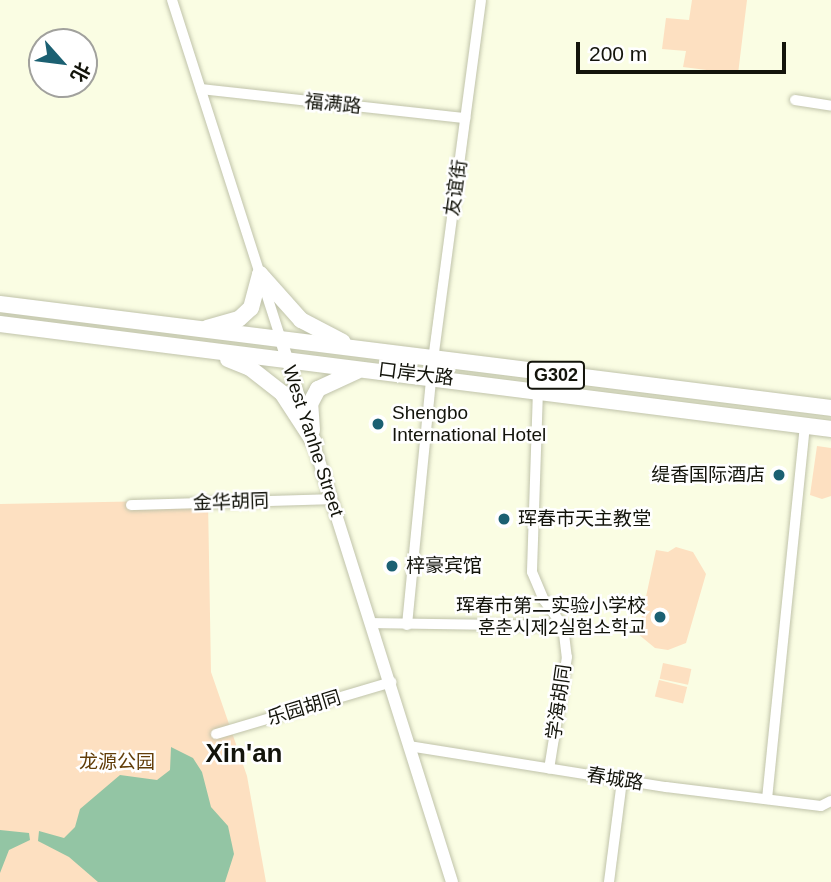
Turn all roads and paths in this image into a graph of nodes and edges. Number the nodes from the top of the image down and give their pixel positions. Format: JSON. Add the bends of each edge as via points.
{"nodes":[{"id":1,"x":172,"y":0,"type":"edge"},
{"id":2,"x":481,"y":0,"type":"edge"},
{"id":3,"x":201,"y":89,"type":"junction"},
{"id":4,"x":795,"y":100,"type":"dead end"},
{"id":5,"x":831,"y":106,"type":"edge"},
{"id":6,"x":465,"y":118,"type":"junction"},
{"id":7,"x":260,"y":274,"type":"junction"},
{"id":8,"x":0,"y":304,"type":"edge"},
{"id":9,"x":0,"y":324,"type":"edge"},
{"id":10,"x":200,"y":330,"type":"junction"},
{"id":11,"x":281,"y":340,"type":"junction"},
{"id":12,"x":200,"y":350,"type":"junction"},
{"id":13,"x":365,"y":351,"type":"junction"},
{"id":14,"x":288,"y":361,"type":"junction"},
{"id":15,"x":367,"y":368,"type":"junction"},
{"id":16,"x":433,"y":368,"type":"junction"},
{"id":17,"x":538,"y":390,"type":"junction"},
{"id":18,"x":831,"y":408,"type":"edge"},
{"id":19,"x":805,"y":425,"type":"junction"},
{"id":20,"x":831,"y":429,"type":"edge"},
{"id":21,"x":314,"y":442,"type":"junction"},
{"id":22,"x":331,"y":499,"type":"junction"},
{"id":23,"x":131,"y":505,"type":"dead end"},
{"id":24,"x":372,"y":623,"type":"junction"},
{"id":25,"x":407,"y":625,"type":"junction"},
{"id":26,"x":563,"y":626,"type":"junction"},
{"id":27,"x":391,"y":682,"type":"junction"},
{"id":28,"x":216,"y":734,"type":"dead end"},
{"id":29,"x":409,"y":746,"type":"junction"},
{"id":30,"x":549,"y":769,"type":"junction"},
{"id":31,"x":622,"y":781,"type":"junction"},
{"id":32,"x":767,"y":799,"type":"junction"},
{"id":33,"x":826,"y":803,"type":"edge"},
{"id":34,"x":831,"y":815,"type":"edge"},
{"id":35,"x":452,"y":882,"type":"edge"},
{"id":36,"x":609,"y":882,"type":"edge"}],
"edges":[{"from":1,"to":3,"type":"street","name":"West Yanhe Street"},
{"from":2,"to":6,"type":"street","name":"友谊街"},
{"from":3,"to":6,"type":"street","name":"福满路"},
{"from":3,"to":7,"type":"street","name":"West Yanhe Street"},
{"from":4,"to":5,"type":"street"},
{"from":6,"to":16,"type":"street","name":"友谊街"},
{"from":7,"to":10,"type":"highway","via":[[256,302],[245,315]]},
{"from":7,"to":11,"type":"street","name":"West Yanhe Street"},
{"from":7,"to":13,"type":"highway","via":[[286,307],[311,327]]},
{"from":8,"to":10,"type":"highway","name":"口岸大路","number":"G302"},
{"from":9,"to":12,"type":"highway","name":"口岸大路","number":"G302"},
{"from":10,"to":11,"type":"highway","name":"口岸大路","number":"G302"},
{"from":11,"to":13,"type":"highway","name":"口岸大路","number":"G302"},
{"from":11,"to":14,"type":"main road","name":"West Yanhe Street"},
{"from":12,"to":14,"type":"highway","name":"口岸大路","number":"G302"},
{"from":12,"to":21,"type":"highway","via":[[257,372],[289,400]]},
{"from":13,"to":16,"type":"highway","name":"口岸大路","number":"G302"},
{"from":14,"to":15,"type":"highway","name":"口岸大路","number":"G302"},
{"from":14,"to":21,"type":"main road","name":"West Yanhe Street"},
{"from":15,"to":16,"type":"highway","name":"口岸大路","number":"G302"},
{"from":15,"to":21,"type":"highway","via":[[330,380],[318,389],[309,413]]},
{"from":16,"to":17,"type":"highway","name":"口岸大路","number":"G302"},
{"from":16,"to":18,"type":"highway","name":"口岸大路","number":"G302"},
{"from":16,"to":25,"type":"street","name":"友谊街"},
{"from":17,"to":19,"type":"highway","name":"口岸大路","number":"G302"},
{"from":17,"to":26,"type":"street","name":"学海胡同","via":[[533,572],[544,600]]},
{"from":19,"to":20,"type":"highway","name":"口岸大路","number":"G302"},
{"from":19,"to":32,"type":"street"},
{"from":21,"to":22,"type":"main road","name":"West Yanhe Street"},
{"from":22,"to":23,"type":"street","name":"金华胡同"},
{"from":22,"to":24,"type":"main road","name":"West Yanhe Street"},
{"from":24,"to":25,"type":"street"},
{"from":24,"to":27,"type":"main road","name":"West Yanhe Street"},
{"from":25,"to":26,"type":"street"},
{"from":26,"to":30,"type":"street","name":"学海胡同","via":[[567,657]]},
{"from":27,"to":28,"type":"street","name":"乐园胡同"},
{"from":27,"to":29,"type":"main road","name":"West Yanhe Street"},
{"from":29,"to":30,"type":"street","name":"春城路"},
{"from":29,"to":35,"type":"main road","name":"West Yanhe Street"},
{"from":30,"to":31,"type":"street","name":"春城路"},
{"from":31,"to":32,"type":"street","name":"春城路"},
{"from":31,"to":36,"type":"street"},
{"from":32,"to":33,"type":"street","name":"春城路"},
{"from":33,"to":34,"type":"street","name":"春城路"}]}
